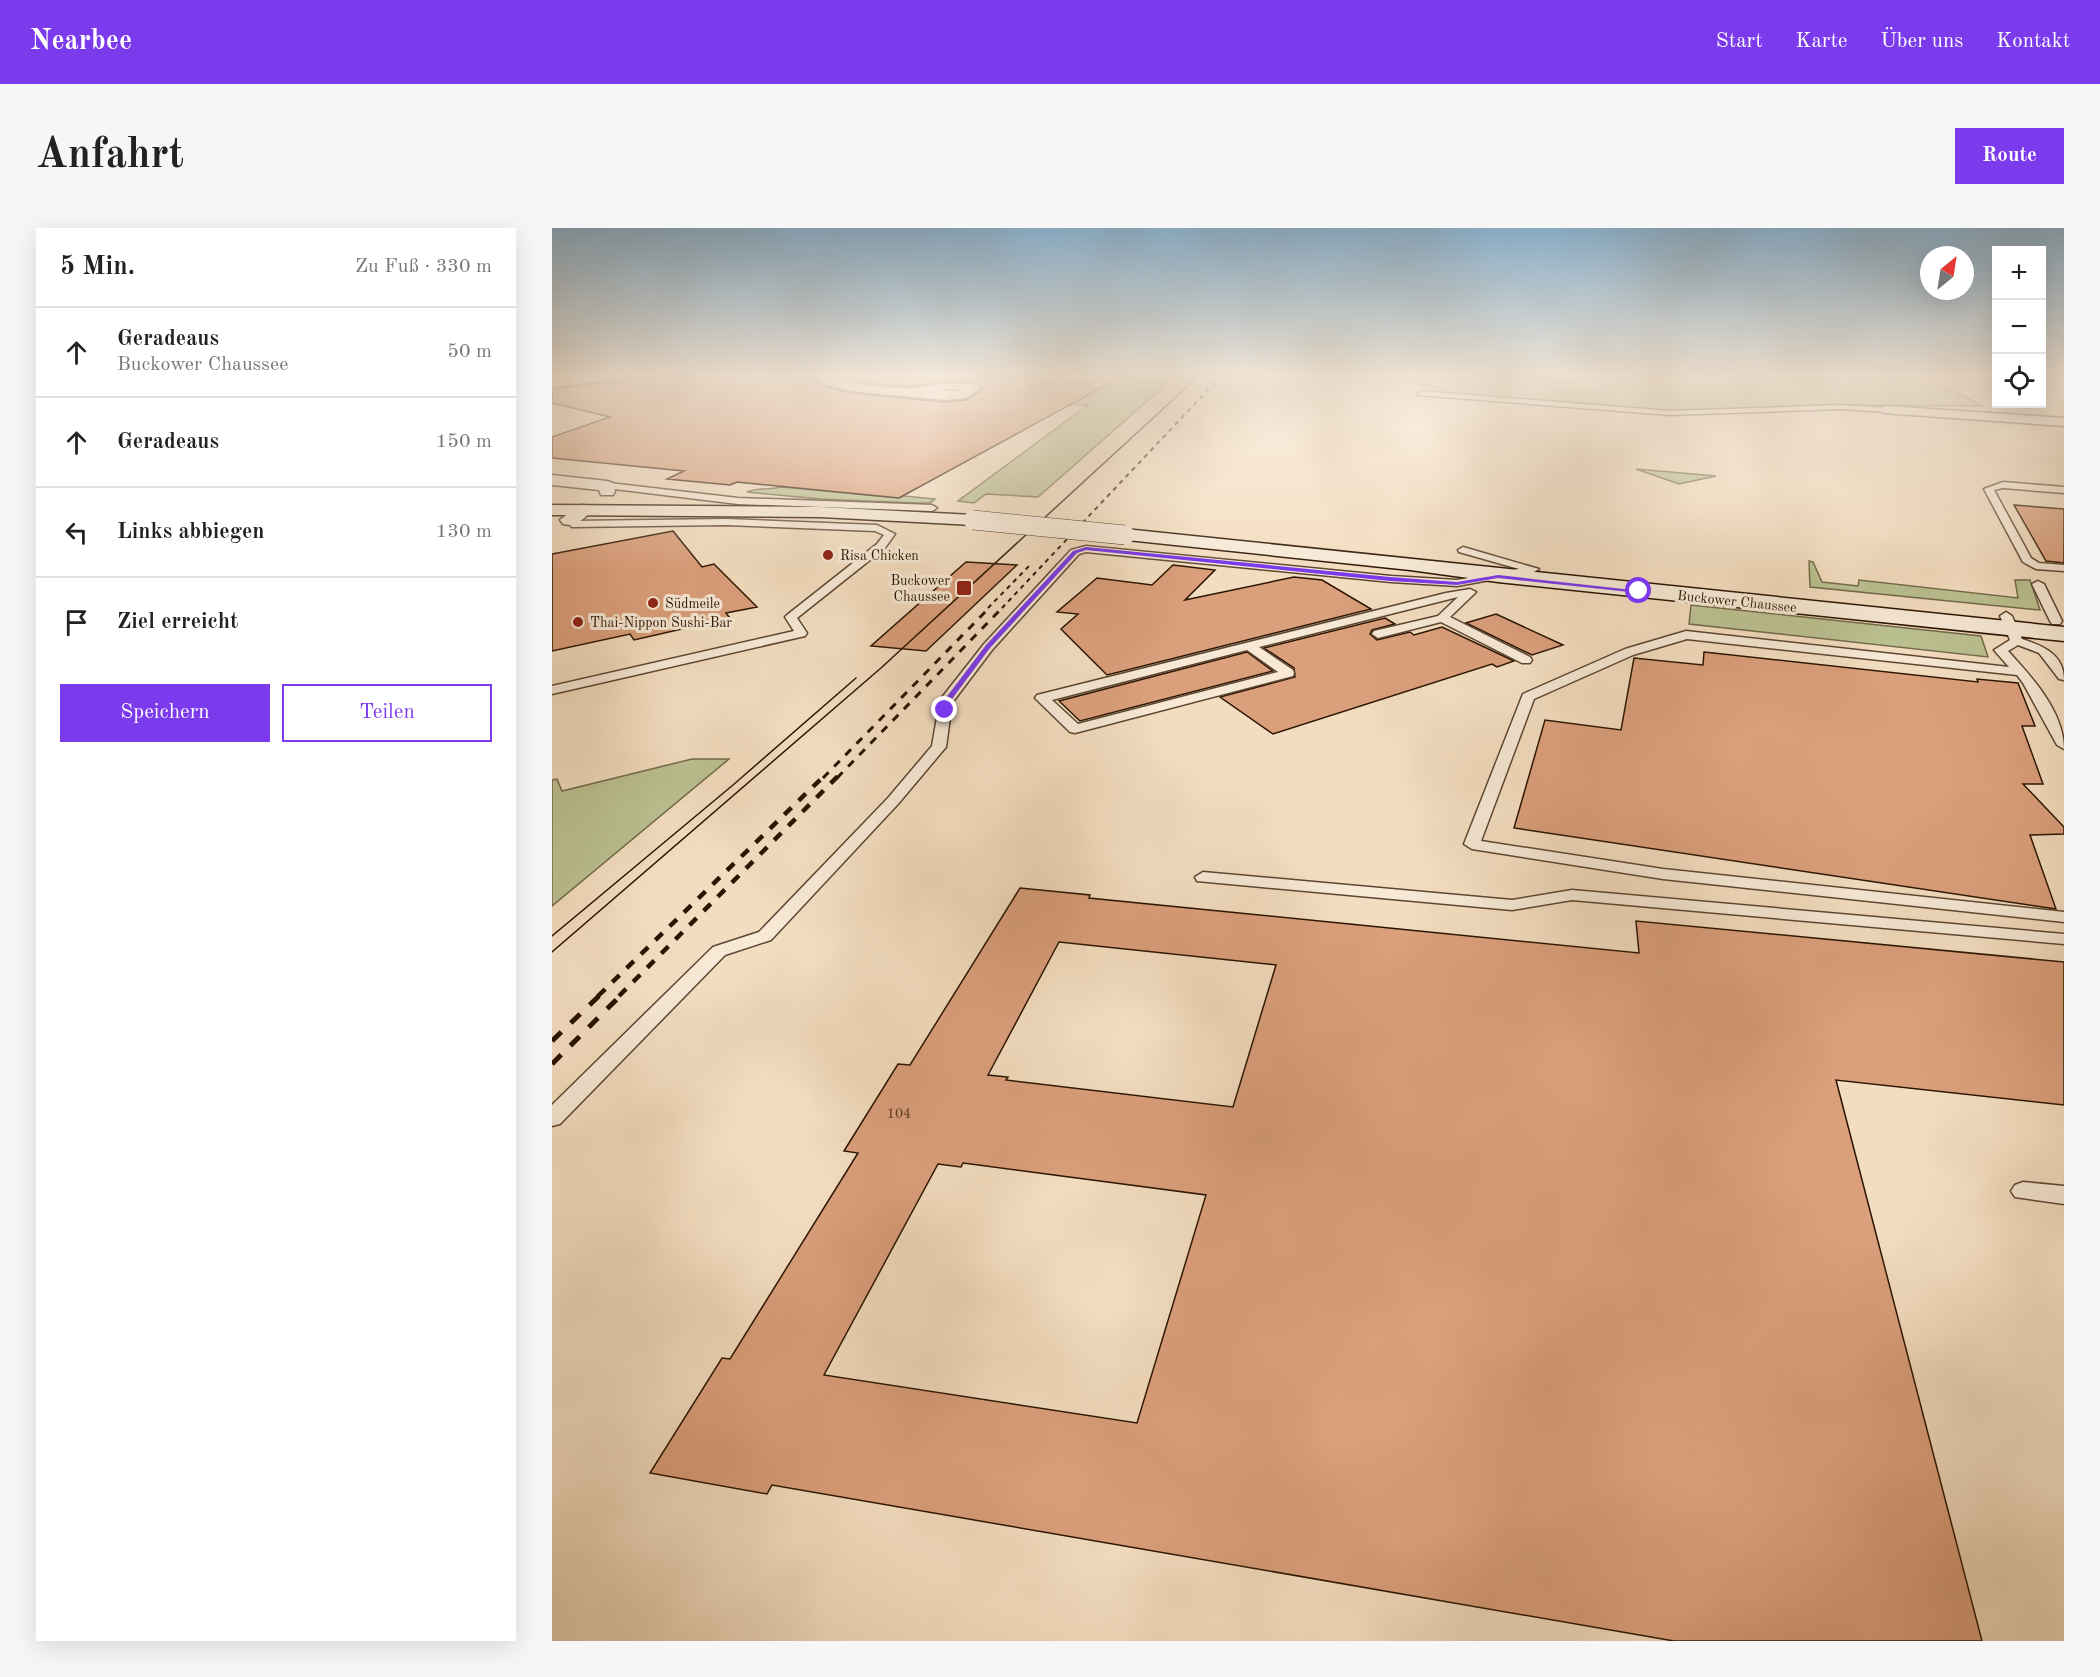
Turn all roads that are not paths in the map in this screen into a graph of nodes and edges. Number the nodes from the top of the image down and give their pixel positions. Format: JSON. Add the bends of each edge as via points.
{"nodes":[{"id":1,"x":552,"y":480,"type":"edge"},
{"id":2,"x":604,"y":488,"type":"joint"},
{"id":3,"x":2064,"y":490,"type":"edge"},
{"id":4,"x":932,"y":508,"type":"dead end"},
{"id":5,"x":552,"y":510,"type":"edge"},
{"id":6,"x":569,"y":518,"type":"edge"},
{"id":7,"x":1463,"y":550,"type":"dead end"},
{"id":8,"x":1410,"y":564,"type":"junction"},
{"id":9,"x":2064,"y":568,"type":"edge"},
{"id":10,"x":1534,"y":569,"type":"junction"},
{"id":11,"x":1498,"y":576,"type":"junction"},
{"id":12,"x":2038,"y":584,"type":"dead end"},
{"id":13,"x":1470,"y":592,"type":"junction"},
{"id":14,"x":1795,"y":601,"type":"junction"},
{"id":15,"x":1442,"y":618,"type":"junction"},
{"id":16,"x":2061,"y":626,"type":"edge"},
{"id":17,"x":2011,"y":629,"type":"junction"},
{"id":18,"x":1378,"y":634,"type":"dead end"},
{"id":19,"x":1249,"y":646,"type":"junction"},
{"id":20,"x":1526,"y":660,"type":"dead end"},
{"id":21,"x":2020,"y":672,"type":"junction"},
{"id":22,"x":2064,"y":676,"type":"edge"},
{"id":23,"x":552,"y":690,"type":"edge"},
{"id":24,"x":2064,"y":745,"type":"edge"},
{"id":25,"x":1203,"y":877,"type":"dead end"},
{"id":26,"x":2064,"y":917,"type":"edge"},
{"id":27,"x":2064,"y":939,"type":"edge"},
{"id":28,"x":552,"y":1118,"type":"edge"},
{"id":29,"x":2023,"y":1191,"type":"dead end"},
{"id":30,"x":2064,"y":1195,"type":"edge"}],
"edges":[{"from":1,"to":2,"type":"main road"},
{"from":2,"to":4,"type":"lane","via":[[738,501]]},
{"from":3,"to":9,"type":"lane","via":[[2003,485],[1989,489],[2027,560],[2036,566]]},
{"from":5,"to":6,"type":"main road","name":"Buckower Chaussee"},
{"from":6,"to":8,"type":"main road","name":"Buckower Chaussee","bridge":true,"via":[[667,512],[821,513],[973,520]]},
{"from":6,"to":23,"type":"lane","via":[[877,528],[890,534],[881,546],[790,617],[801,633]]},
{"from":7,"to":10,"type":"lane"},
{"from":8,"to":10,"type":"main road","name":"Buckower Chaussee"},
{"from":8,"to":11,"type":"main road","name":"Buckower Chaussee"},
{"from":10,"to":11,"type":"lane"},
{"from":10,"to":14,"type":"main road","name":"Buckower Chaussee"},
{"from":11,"to":13,"type":"lane"},
{"from":11,"to":14,"type":"main road","name":"Buckower Chaussee"},
{"from":11,"to":28,"type":"lane","via":[[1457,584],[1086,549],[1075,552],[988,646],[945,703],[939,747],[893,801],[765,936],[719,951]]},
{"from":12,"to":16,"type":"lane"},
{"from":13,"to":15,"type":"lane"},
{"from":13,"to":19,"type":"lane"},
{"from":14,"to":17,"type":"main road","name":"Buckower Chaussee"},
{"from":15,"to":18,"type":"lane"},
{"from":15,"to":20,"type":"lane"},
{"from":16,"to":17,"type":"main road","name":"Buckower Chaussee"},
{"from":17,"to":21,"type":"lane","via":[[2000,650]]},
{"from":17,"to":22,"type":"lane","via":[[2043,650]]},
{"from":19,"to":19,"type":"lane","via":[[1174,665],[1042,698],[1074,729],[1288,673]]},
{"from":21,"to":24,"type":"lane","via":[[2029,681]]},
{"from":21,"to":26,"type":"lane","via":[[1686,635],[1629,652],[1528,697],[1472,844],[1663,874]]},
{"from":25,"to":27,"type":"lane","via":[[1512,905],[1572,895]]},
{"from":29,"to":30,"type":"lane"}]}
